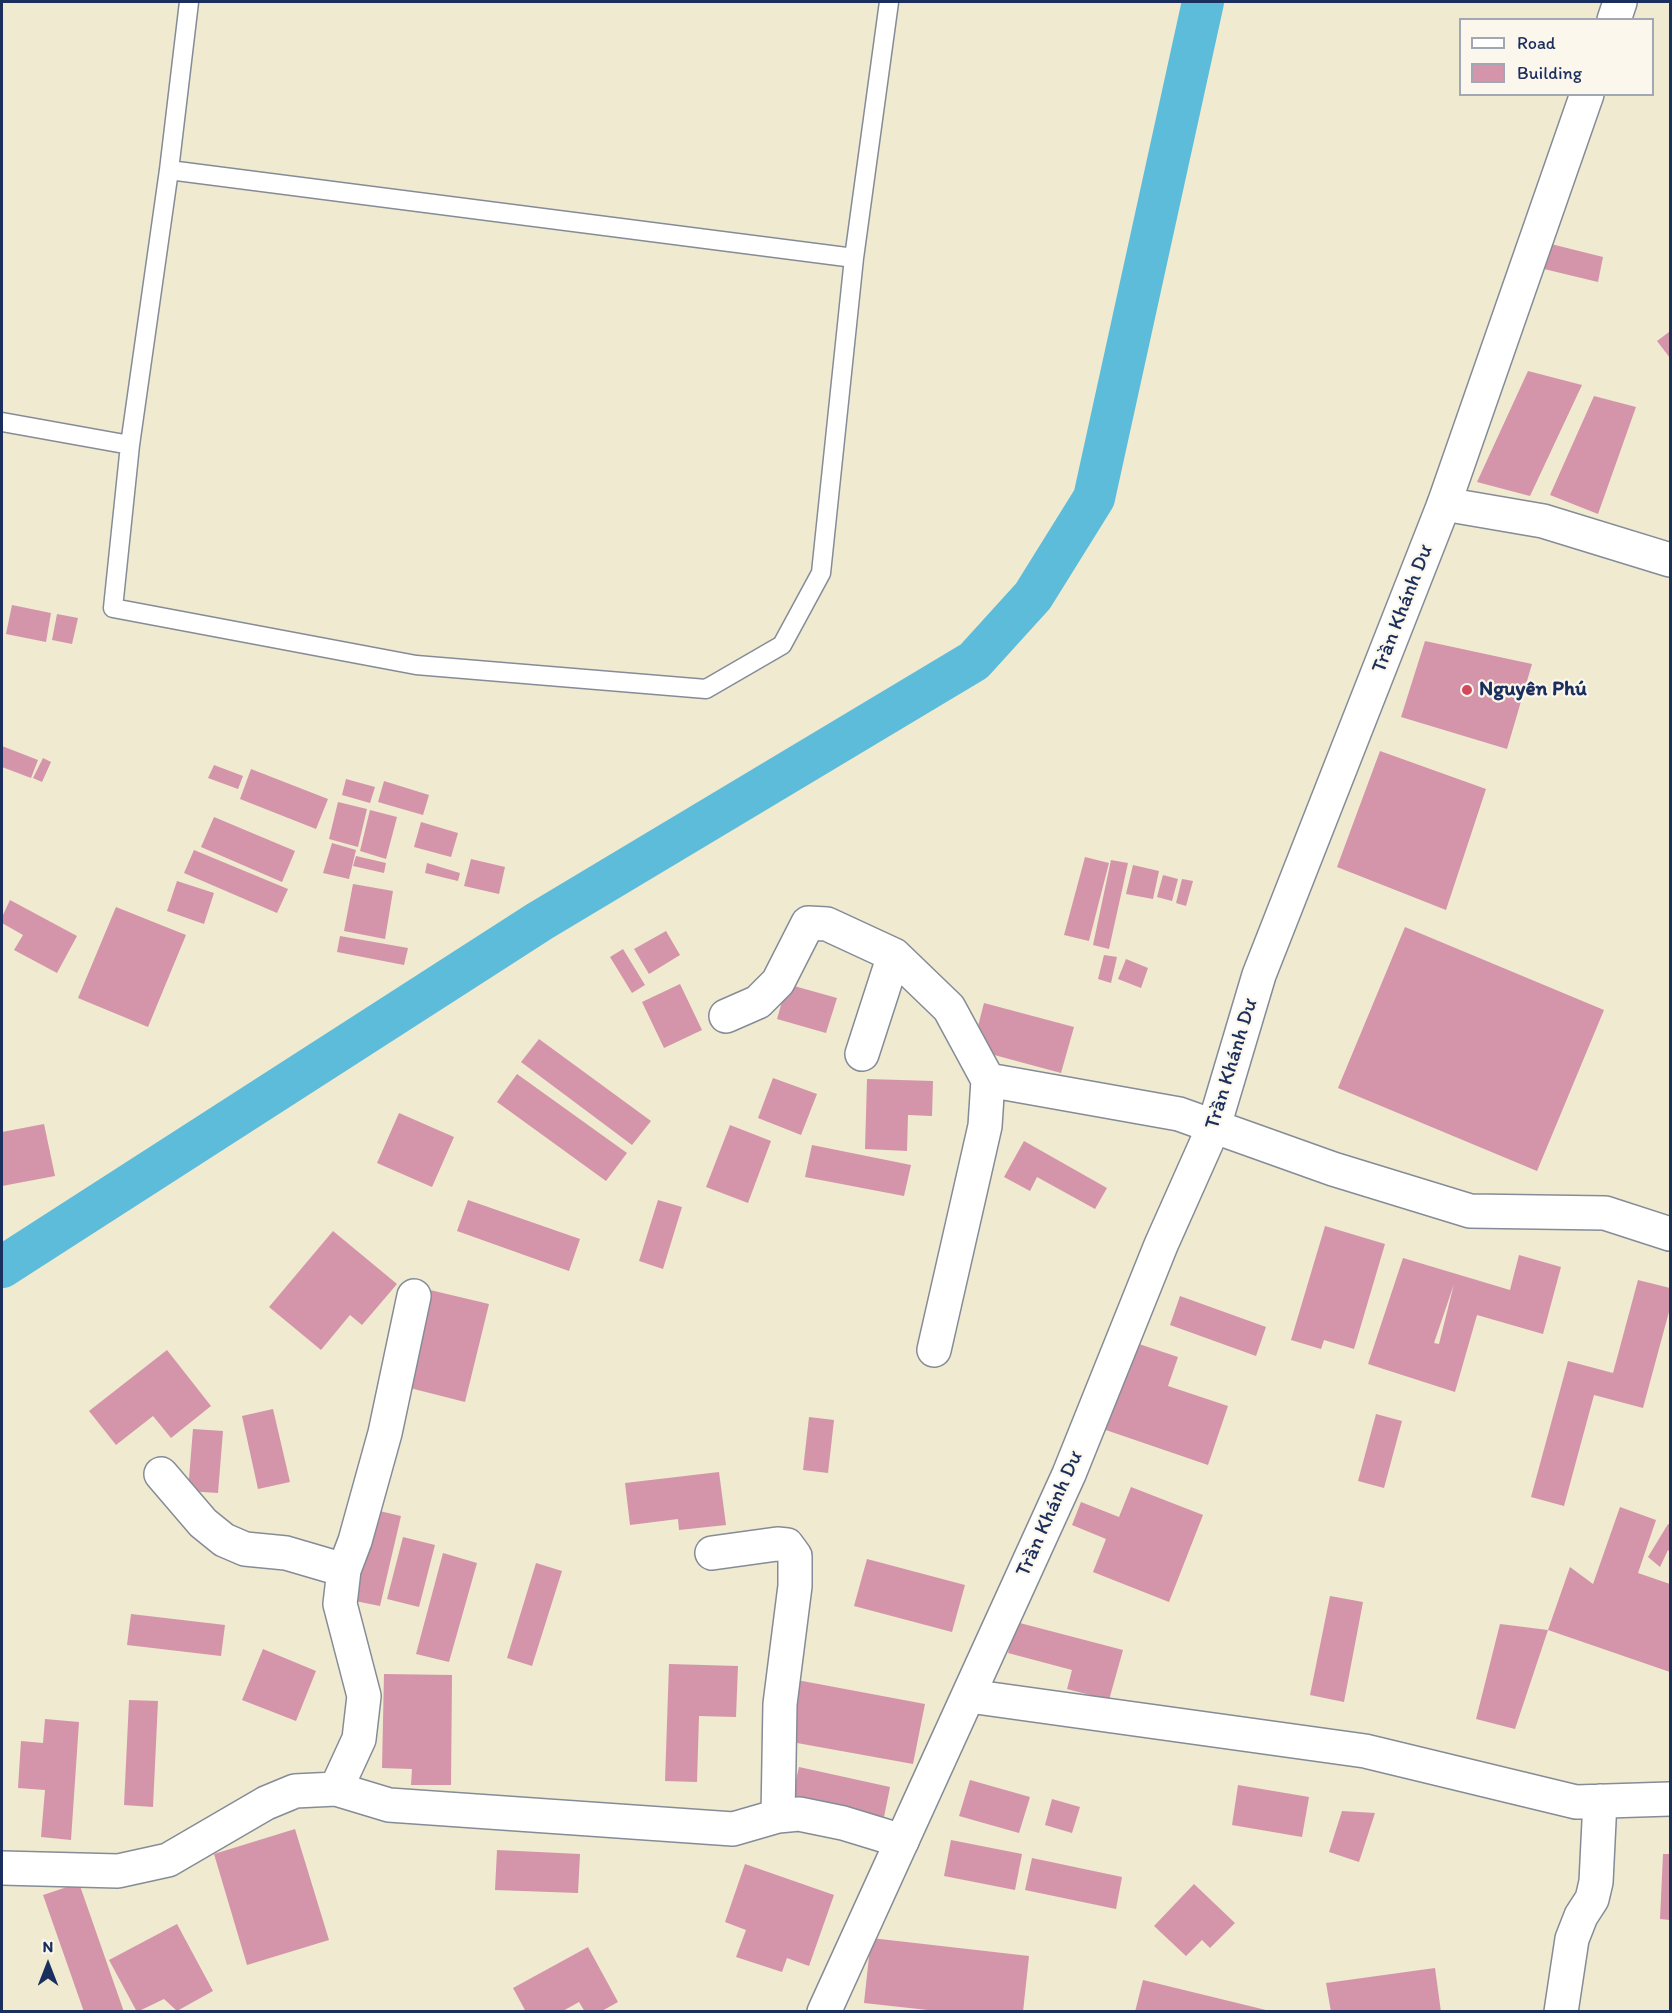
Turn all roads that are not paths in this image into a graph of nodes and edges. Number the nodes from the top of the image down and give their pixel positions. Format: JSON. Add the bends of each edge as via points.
{"nodes":[{"id":1,"x":189,"y":2,"type":"edge"},
{"id":2,"x":889,"y":2,"type":"edge"},
{"id":3,"x":1620,"y":2,"type":"edge"},
{"id":4,"x":1615,"y":18,"type":"edge"},
{"id":5,"x":1586,"y":96,"type":"edge"},
{"id":6,"x":169,"y":170,"type":"junction"},
{"id":7,"x":854,"y":258,"type":"junction"},
{"id":8,"x":2,"y":422,"type":"edge"},
{"id":9,"x":130,"y":445,"type":"junction"},
{"id":10,"x":1444,"y":504,"type":"junction"},
{"id":11,"x":1671,"y":560,"type":"edge"},
{"id":12,"x":894,"y":955,"type":"junction"},
{"id":13,"x":726,"y":1016,"type":"dead end"},
{"id":14,"x":862,"y":1054,"type":"dead end"},
{"id":15,"x":988,"y":1080,"type":"junction"},
{"id":16,"x":1214,"y":1126,"type":"junction"},
{"id":17,"x":1671,"y":1234,"type":"edge"},
{"id":18,"x":414,"y":1296,"type":"dead end"},
{"id":19,"x":934,"y":1350,"type":"dead end"},
{"id":20,"x":161,"y":1474,"type":"dead end"},
{"id":21,"x":712,"y":1554,"type":"dead end"},
{"id":22,"x":344,"y":1570,"type":"junction"},
{"id":23,"x":969,"y":1696,"type":"junction"},
{"id":24,"x":336,"y":1789,"type":"junction"},
{"id":25,"x":1671,"y":1799,"type":"edge"},
{"id":26,"x":1600,"y":1801,"type":"junction"},
{"id":27,"x":778,"y":1816,"type":"junction"},
{"id":28,"x":902,"y":1841,"type":"junction"},
{"id":29,"x":2,"y":1868,"type":"edge"},
{"id":30,"x":824,"y":2012,"type":"edge"},
{"id":31,"x":1561,"y":2012,"type":"edge"}],
"edges":[{"from":1,"to":6,"type":"lane"},
{"from":2,"to":7,"type":"lane"},
{"from":3,"to":4,"type":"street"},
{"from":5,"to":10,"type":"street","name":"Trần Khánh Dư"},
{"from":6,"to":7,"type":"lane"},
{"from":6,"to":9,"type":"lane"},
{"from":7,"to":9,"type":"lane","via":[[821,573],[782,645],[706,689],[416,665],[113,608]]},
{"from":8,"to":9,"type":"lane"},
{"from":10,"to":11,"type":"street","via":[[1543,521]]},
{"from":10,"to":16,"type":"street","name":"Trần Khánh Dư","via":[[1259,975]]},
{"from":12,"to":13,"type":"street","via":[[827,924],[808,923],[778,982],[758,1002]]},
{"from":12,"to":14,"type":"street"},
{"from":12,"to":15,"type":"street","via":[[949,1008]]},
{"from":15,"to":16,"type":"street","via":[[1179,1114]]},
{"from":15,"to":19,"type":"street","via":[[985,1126]]},
{"from":16,"to":17,"type":"street","via":[[1333,1169],[1470,1211],[1605,1213]]},
{"from":16,"to":23,"type":"street","name":"Trần Khánh Dư","via":[[1161,1245],[1069,1474]]},
{"from":18,"to":22,"type":"street","via":[[385,1432]]},
{"from":20,"to":22,"type":"street","via":[[203,1523],[224,1540],[245,1549],[286,1554]]},
{"from":21,"to":27,"type":"street","via":[[777,1544],[788,1545],[795,1556],[795,1586],[780,1704]]},
{"from":22,"to":24,"type":"street","via":[[340,1604],[364,1696],[359,1739]]},
{"from":23,"to":26,"type":"street","via":[[1365,1751],[1576,1802]]},
{"from":23,"to":28,"type":"street","name":"Trần Khánh Dư"},
{"from":24,"to":27,"type":"street","via":[[389,1805],[733,1829]]},
{"from":24,"to":29,"type":"street","via":[[296,1791],[266,1803],[168,1860],[118,1871]]},
{"from":25,"to":26,"type":"street"},
{"from":26,"to":31,"type":"street","via":[[1596,1882],[1572,1939]]},
{"from":27,"to":28,"type":"street","via":[[810,1816]]},
{"from":28,"to":30,"type":"street","name":"Trần Khánh Dư"}]}
